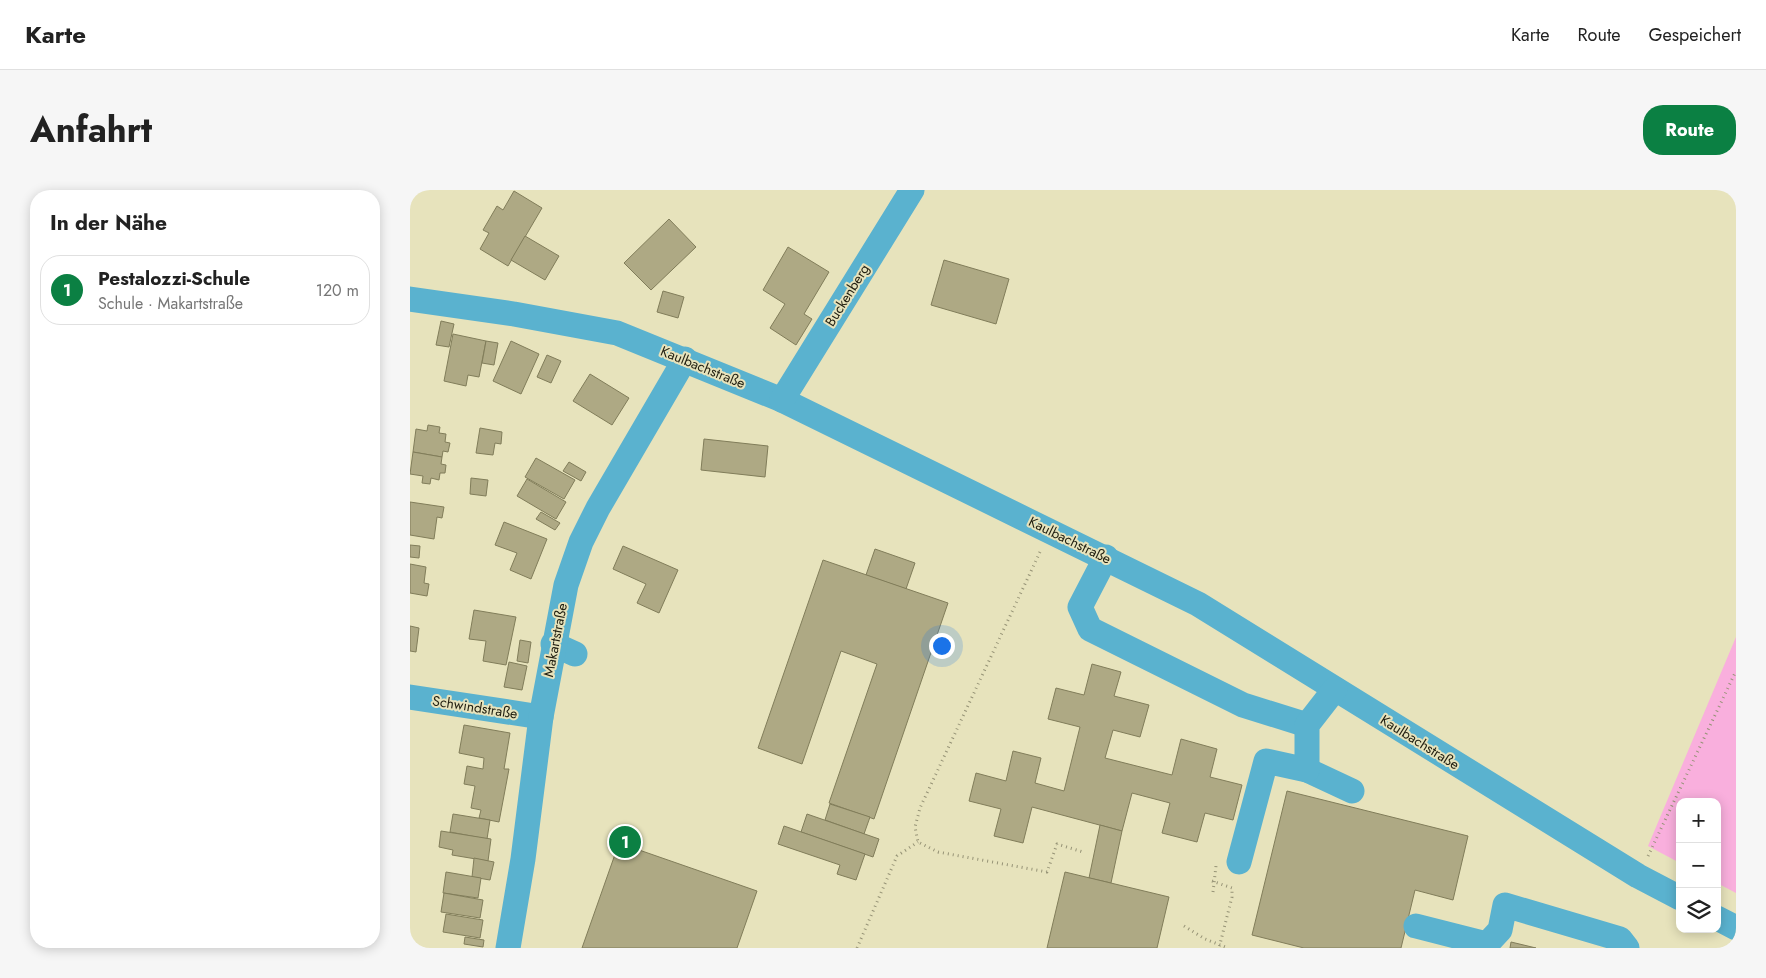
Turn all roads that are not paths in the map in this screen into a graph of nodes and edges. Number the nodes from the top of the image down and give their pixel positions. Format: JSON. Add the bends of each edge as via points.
{"nodes":[{"id":1,"x":912,"y":190,"type":"edge"},
{"id":2,"x":410,"y":299,"type":"edge"},
{"id":3,"x":685,"y":359,"type":"junction"},
{"id":4,"x":782,"y":400,"type":"junction"},
{"id":5,"x":1106,"y":557,"type":"junction"},
{"id":6,"x":553,"y":644,"type":"junction"},
{"id":7,"x":575,"y":654,"type":"dead end"},
{"id":8,"x":1335,"y":689,"type":"junction"},
{"id":9,"x":410,"y":697,"type":"edge"},
{"id":10,"x":541,"y":717,"type":"junction"},
{"id":11,"x":1307,"y":725,"type":"junction"},
{"id":12,"x":1306,"y":770,"type":"junction"},
{"id":13,"x":1352,"y":791,"type":"dead end"},
{"id":14,"x":1228,"y":862,"type":"road end"},
{"id":15,"x":1676,"y":896,"type":"edge"},
{"id":16,"x":1721,"y":920,"type":"edge"},
{"id":17,"x":1416,"y":926,"type":"dead end"},
{"id":18,"x":1736,"y":928,"type":"edge"},
{"id":19,"x":508,"y":948,"type":"edge"},
{"id":20,"x":1627,"y":948,"type":"edge"}],
"edges":[{"from":1,"to":4,"type":"street","name":"Buckenberg"},
{"from":2,"to":3,"type":"street","name":"Kaulbachstraße","via":[[617,333]]},
{"from":3,"to":4,"type":"street","name":"Kaulbachstraße"},
{"from":3,"to":6,"type":"street","name":"Makartstraße","via":[[581,542],[566,585]]},
{"from":4,"to":5,"type":"street","name":"Kaulbachstraße"},
{"from":5,"to":8,"type":"street","name":"Kaulbachstraße","via":[[1198,604]]},
{"from":5,"to":11,"type":"street","via":[[1080,607],[1090,629],[1243,705]]},
{"from":6,"to":7,"type":"street"},
{"from":6,"to":10,"type":"street","name":"Makartstraße"},
{"from":8,"to":11,"type":"street"},
{"from":8,"to":15,"type":"street","name":"Kaulbachstraße","via":[[1638,876]]},
{"from":9,"to":10,"type":"street","name":"Schwindstraße"},
{"from":10,"to":19,"type":"street","name":"Makartstraße"},
{"from":11,"to":12,"type":"street"},
{"from":12,"to":13,"type":"street"},
{"from":12,"to":14,"type":"street","via":[[1266,761]]},
{"from":16,"to":18,"type":"street"},
{"from":17,"to":20,"type":"street","via":[[1487,944],[1500,930],[1506,905],[1620,939]]}]}
